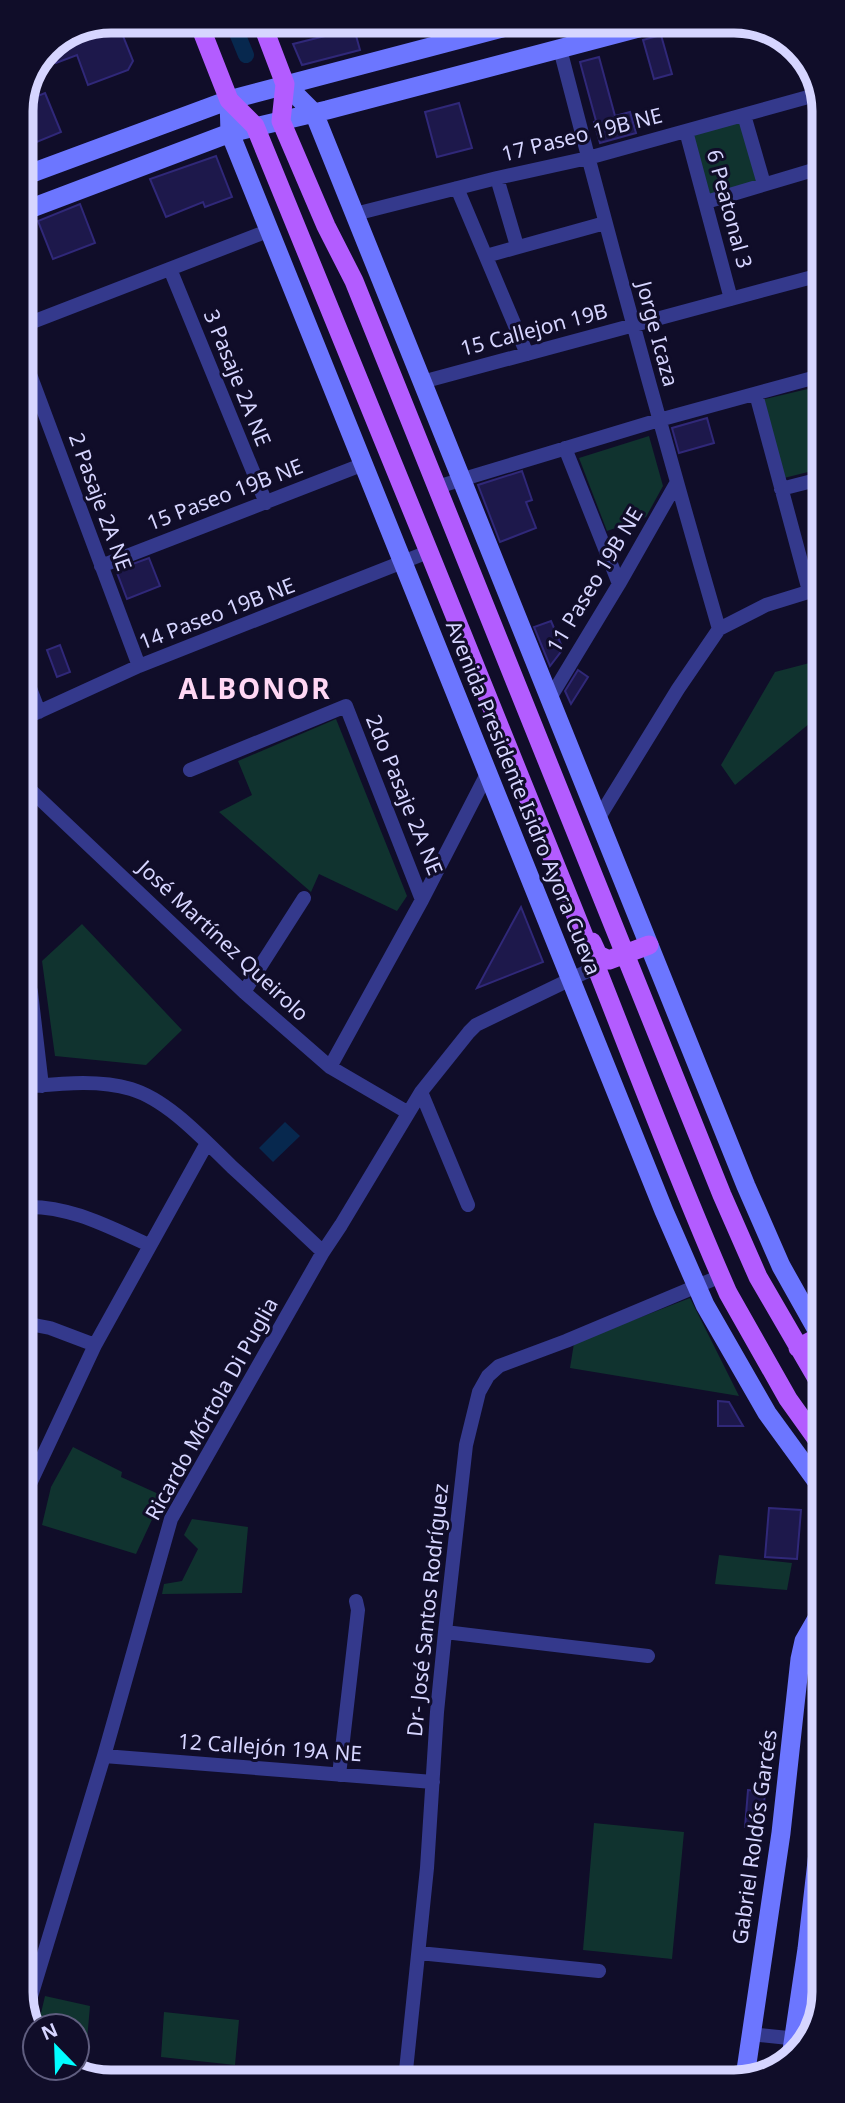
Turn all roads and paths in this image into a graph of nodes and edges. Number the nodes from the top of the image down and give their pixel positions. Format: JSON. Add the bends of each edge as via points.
{"nodes":[{"id":1,"x":203,"y":33,"type":"edge"},
{"id":2,"x":266,"y":33,"type":"edge"},
{"id":3,"x":483,"y":33,"type":"edge"},
{"id":4,"x":620,"y":33,"type":"edge"},
{"id":5,"x":560,"y":49,"type":"junction"},
{"id":6,"x":285,"y":84,"type":"junction"},
{"id":7,"x":810,"y":96,"type":"edge"},
{"id":8,"x":229,"y":100,"type":"junction"},
{"id":9,"x":314,"y":113,"type":"junction"},
{"id":10,"x":744,"y":115,"type":"junction"},
{"id":11,"x":281,"y":121,"type":"junction"},
{"id":12,"x":255,"y":126,"type":"junction"},
{"id":13,"x":686,"y":131,"type":"junction"},
{"id":14,"x":230,"y":133,"type":"junction"},
{"id":15,"x":588,"y":158,"type":"junction"},
{"id":16,"x":33,"y":170,"type":"edge"},
{"id":17,"x":812,"y":171,"type":"edge"},
{"id":18,"x":497,"y":178,"type":"junction"},
{"id":19,"x":764,"y":184,"type":"junction"},
{"id":20,"x":457,"y":188,"type":"junction"},
{"id":21,"x":706,"y":202,"type":"junction"},
{"id":22,"x":33,"y":207,"type":"edge"},
{"id":23,"x":355,"y":214,"type":"junction"},
{"id":24,"x":605,"y":223,"type":"junction"},
{"id":25,"x":260,"y":234,"type":"dead end"},
{"id":26,"x":517,"y":246,"type":"junction"},
{"id":27,"x":486,"y":256,"type":"junction"},
{"id":28,"x":170,"y":269,"type":"junction"},
{"id":29,"x":812,"y":277,"type":"edge"},
{"id":30,"x":731,"y":299,"type":"junction"},
{"id":31,"x":33,"y":322,"type":"edge"},
{"id":32,"x":633,"y":324,"type":"junction"},
{"id":33,"x":527,"y":354,"type":"junction"},
{"id":34,"x":812,"y":381,"type":"edge"},
{"id":35,"x":422,"y":382,"type":"junction"},
{"id":36,"x":33,"y":383,"type":"edge"},
{"id":37,"x":755,"y":394,"type":"junction"},
{"id":38,"x":659,"y":419,"type":"junction"},
{"id":39,"x":565,"y":448,"type":"junction"},
{"id":40,"x":364,"y":464,"type":"junction"},
{"id":41,"x":462,"y":481,"type":"junction"},
{"id":42,"x":812,"y":481,"type":"edge"},
{"id":43,"x":677,"y":482,"type":"junction"},
{"id":44,"x":437,"y":487,"type":"junction"},
{"id":45,"x":781,"y":489,"type":"junction"},
{"id":46,"x":266,"y":503,"type":"junction"},
{"id":47,"x":428,"y":552,"type":"junction"},
{"id":48,"x":404,"y":563,"type":"junction"},
{"id":49,"x":101,"y":566,"type":"junction"},
{"id":50,"x":812,"y":581,"type":"edge"},
{"id":51,"x":619,"y":584,"type":"junction"},
{"id":52,"x":812,"y":591,"type":"edge"},
{"id":53,"x":719,"y":629,"type":"junction"},
{"id":54,"x":139,"y":666,"type":"junction"},
{"id":55,"x":33,"y":695,"type":"edge"},
{"id":56,"x":550,"y":698,"type":"junction"},
{"id":57,"x":39,"y":712,"type":"junction"},
{"id":58,"x":33,"y":715,"type":"edge"},
{"id":59,"x":190,"y":770,"type":"dead end"},
{"id":60,"x":488,"y":772,"type":"junction"},
{"id":61,"x":33,"y":792,"type":"edge"},
{"id":62,"x":598,"y":819,"type":"junction"},
{"id":63,"x":304,"y":898,"type":"dead end"},
{"id":64,"x":422,"y":900,"type":"junction"},
{"id":65,"x":573,"y":909,"type":"junction"},
{"id":66,"x":649,"y":945,"type":"junction"},
{"id":67,"x":625,"y":955,"type":"junction"},
{"id":68,"x":596,"y":967,"type":"junction"},
{"id":69,"x":571,"y":978,"type":"junction"},
{"id":70,"x":244,"y":992,"type":"junction"},
{"id":71,"x":33,"y":1009,"type":"edge"},
{"id":72,"x":330,"y":1067,"type":"junction"},
{"id":73,"x":33,"y":1086,"type":"edge"},
{"id":74,"x":42,"y":1086,"type":"junction"},
{"id":75,"x":421,"y":1092,"type":"junction"},
{"id":76,"x":407,"y":1112,"type":"junction"},
{"id":77,"x":208,"y":1143,"type":"junction"},
{"id":78,"x":468,"y":1205,"type":"dead end"},
{"id":79,"x":33,"y":1208,"type":"edge"},
{"id":80,"x":149,"y":1245,"type":"junction"},
{"id":81,"x":323,"y":1252,"type":"junction"},
{"id":82,"x":720,"y":1276,"type":"junction"},
{"id":83,"x":698,"y":1287,"type":"junction"},
{"id":84,"x":812,"y":1321,"type":"edge"},
{"id":85,"x":33,"y":1325,"type":"edge"},
{"id":86,"x":812,"y":1341,"type":"edge"},
{"id":87,"x":95,"y":1345,"type":"junction"},
{"id":88,"x":798,"y":1348,"type":"junction"},
{"id":89,"x":812,"y":1372,"type":"edge"},
{"id":90,"x":812,"y":1433,"type":"edge"},
{"id":91,"x":812,"y":1475,"type":"edge"},
{"id":92,"x":33,"y":1476,"type":"edge"},
{"id":93,"x":356,"y":1601,"type":"dead end"},
{"id":94,"x":812,"y":1627,"type":"edge"},
{"id":95,"x":445,"y":1632,"type":"junction"},
{"id":96,"x":648,"y":1656,"type":"dead end"},
{"id":97,"x":104,"y":1756,"type":"junction"},
{"id":98,"x":339,"y":1775,"type":"junction"},
{"id":99,"x":433,"y":1782,"type":"junction"},
{"id":100,"x":419,"y":1953,"type":"junction"},
{"id":101,"x":812,"y":1970,"type":"edge"},
{"id":102,"x":599,"y":1971,"type":"dead end"},
{"id":103,"x":33,"y":1990,"type":"edge"},
{"id":104,"x":750,"y":2034,"type":"junction"},
{"id":105,"x":799,"y":2035,"type":"edge"},
{"id":106,"x":791,"y":2044,"type":"edge"},
{"id":107,"x":746,"y":2069,"type":"edge"},
{"id":108,"x":406,"y":2070,"type":"edge"}],
"edges":[{"from":1,"to":8,"type":"main road","name":"Avenida Presidente Isidro Ayora Cueva"},
{"from":2,"to":6,"type":"main road","name":"Avenida Presidente Isidro Ayora Cueva"},
{"from":3,"to":6,"type":"main road"},
{"from":4,"to":5,"type":"main road"},
{"from":5,"to":9,"type":"main road"},
{"from":5,"to":15,"type":"street","name":"Jorge Icaza"},
{"from":6,"to":8,"type":"main road"},
{"from":6,"to":9,"type":"main road","name":"Avenida Presidente Isidro Ayora Cueva"},
{"from":6,"to":11,"type":"main road","name":"Avenida Presidente Isidro Ayora Cueva"},
{"from":7,"to":10,"type":"street","name":"17 Paseo 19B NE"},
{"from":8,"to":12,"type":"main road","name":"Avenida Presidente Isidro Ayora Cueva"},
{"from":8,"to":14,"type":"main road","name":"Avenida Presidente Isidro Ayora Cueva"},
{"from":8,"to":16,"type":"main road"},
{"from":9,"to":11,"type":"main road"},
{"from":9,"to":23,"type":"main road","name":"Avenida Presidente Isidro Ayora Cueva"},
{"from":10,"to":13,"type":"street","name":"17 Paseo 19B NE"},
{"from":10,"to":19,"type":"street"},
{"from":11,"to":12,"type":"main road"},
{"from":11,"to":44,"type":"main road","name":"Avenida Presidente Isidro Ayora Cueva","via":[[354,281]]},
{"from":12,"to":14,"type":"main road"},
{"from":12,"to":47,"type":"main road","name":"Avenida Presidente Isidro Ayora Cueva"},
{"from":13,"to":15,"type":"street","name":"17 Paseo 19B NE"},
{"from":13,"to":21,"type":"street","name":"6 Peatonal 3"},
{"from":14,"to":22,"type":"main road"},
{"from":14,"to":40,"type":"main road","name":"Avenida Presidente Isidro Ayora Cueva"},
{"from":15,"to":18,"type":"street","name":"17 Paseo 19B NE"},
{"from":15,"to":24,"type":"street","name":"Jorge Icaza"},
{"from":17,"to":19,"type":"street"},
{"from":18,"to":20,"type":"street","name":"17 Paseo 19B NE"},
{"from":18,"to":26,"type":"street"},
{"from":19,"to":21,"type":"street"},
{"from":20,"to":23,"type":"street","name":"17 Paseo 19B NE"},
{"from":20,"to":27,"type":"street"},
{"from":21,"to":30,"type":"street","name":"6 Peatonal 3"},
{"from":23,"to":35,"type":"main road","name":"Avenida Presidente Isidro Ayora Cueva"},
{"from":24,"to":26,"type":"street"},
{"from":24,"to":32,"type":"street","name":"Jorge Icaza"},
{"from":25,"to":28,"type":"street"},
{"from":26,"to":27,"type":"street"},
{"from":27,"to":33,"type":"street"},
{"from":28,"to":31,"type":"street"},
{"from":28,"to":46,"type":"street","name":"3 Pasaje 2A NE"},
{"from":29,"to":30,"type":"street","name":"15 Callejon 19B"},
{"from":30,"to":32,"type":"street","name":"15 Callejon 19B"},
{"from":32,"to":33,"type":"street","name":"15 Callejon 19B"},
{"from":32,"to":38,"type":"street","name":"Jorge Icaza"},
{"from":33,"to":35,"type":"street","name":"15 Callejon 19B"},
{"from":34,"to":37,"type":"street"},
{"from":35,"to":41,"type":"main road","name":"Avenida Presidente Isidro Ayora Cueva"},
{"from":36,"to":49,"type":"street","name":"2 Pasaje 2A NE"},
{"from":37,"to":38,"type":"street"},
{"from":37,"to":45,"type":"street"},
{"from":38,"to":39,"type":"street"},
{"from":38,"to":43,"type":"street","name":"Jorge Icaza"},
{"from":39,"to":41,"type":"street"},
{"from":39,"to":51,"type":"street"},
{"from":40,"to":46,"type":"street","name":"15 Paseo 19B NE"},
{"from":40,"to":48,"type":"main road","name":"Avenida Presidente Isidro Ayora Cueva"},
{"from":41,"to":44,"type":"street"},
{"from":41,"to":56,"type":"main road","name":"Avenida Presidente Isidro Ayora Cueva"},
{"from":42,"to":45,"type":"street"},
{"from":43,"to":51,"type":"street","name":"11 Paseo 19B NE"},
{"from":43,"to":53,"type":"street","name":"Jorge Icaza"},
{"from":44,"to":67,"type":"main road","name":"Avenida Presidente Isidro Ayora Cueva"},
{"from":45,"to":50,"type":"street"},
{"from":46,"to":49,"type":"street","name":"15 Paseo 19B NE"},
{"from":47,"to":48,"type":"street","name":"14 Paseo 19B NE"},
{"from":47,"to":65,"type":"main road","name":"Avenida Presidente Isidro Ayora Cueva"},
{"from":48,"to":54,"type":"street","name":"14 Paseo 19B NE"},
{"from":48,"to":60,"type":"main road","name":"Avenida Presidente Isidro Ayora Cueva"},
{"from":49,"to":54,"type":"street","name":"2 Pasaje 2A NE"},
{"from":51,"to":56,"type":"street","name":"11 Paseo 19B NE"},
{"from":52,"to":53,"type":"street","via":[[765,605]]},
{"from":53,"to":62,"type":"street"},
{"from":54,"to":57,"type":"street","name":"14 Paseo 19B NE"},
{"from":55,"to":57,"type":"street"},
{"from":56,"to":62,"type":"main road","name":"Avenida Presidente Isidro Ayora Cueva"},
{"from":57,"to":58,"type":"street","name":"14 Paseo 19B NE"},
{"from":59,"to":64,"type":"street","name":"2do Pasaje 2A NE","via":[[346,706]]},
{"from":60,"to":64,"type":"street"},
{"from":60,"to":69,"type":"main road","name":"Avenida Presidente Isidro Ayora Cueva"},
{"from":61,"to":70,"type":"street","name":"José Martínez Queirolo"},
{"from":62,"to":66,"type":"main road","name":"Avenida Presidente Isidro Ayora Cueva"},
{"from":63,"to":70,"type":"street"},
{"from":64,"to":72,"type":"street"},
{"from":65,"to":67,"type":"main road","via":[[598,955],[609,960]]},
{"from":65,"to":68,"type":"main road","name":"Avenida Presidente Isidro Ayora Cueva"},
{"from":66,"to":67,"type":"main road"},
{"from":66,"to":84,"type":"main road","name":"Avenida Presidente Isidro Ayora Cueva","via":[[762,1224]]},
{"from":67,"to":88,"type":"main road","name":"Avenida Presidente Isidro Ayora Cueva","via":[[742,1242]]},
{"from":68,"to":69,"type":"street"},
{"from":68,"to":82,"type":"main road","name":"Avenida Presidente Isidro Ayora Cueva"},
{"from":69,"to":75,"type":"street","name":"Ricardo Mórtola Di Puglia","via":[[473,1027]]},
{"from":69,"to":83,"type":"main road","name":"Avenida Presidente Isidro Ayora Cueva"},
{"from":70,"to":72,"type":"street","name":"José Martínez Queirolo"},
{"from":71,"to":74,"type":"street"},
{"from":72,"to":76,"type":"street","name":"José Martínez Queirolo"},
{"from":73,"to":74,"type":"street"},
{"from":74,"to":77,"type":"street","via":[[95,1083],[133,1089],[164,1106]]},
{"from":75,"to":76,"type":"street","name":"Ricardo Mórtola Di Puglia"},
{"from":75,"to":78,"type":"street"},
{"from":76,"to":81,"type":"street","name":"Ricardo Mórtola Di Puglia"},
{"from":77,"to":80,"type":"street"},
{"from":77,"to":81,"type":"street"},
{"from":79,"to":80,"type":"street","via":[[69,1212]]},
{"from":80,"to":87,"type":"street"},
{"from":81,"to":97,"type":"street","name":"Ricardo Mórtola Di Puglia","via":[[171,1519]]},
{"from":82,"to":83,"type":"street","name":"Dr- José Santos Rodríguez"},
{"from":82,"to":90,"type":"main road","name":"Avenida Presidente Isidro Ayora Cueva","via":[[788,1399]]},
{"from":83,"to":91,"type":"main road","name":"Avenida Presidente Isidro Ayora Cueva","via":[[767,1413]]},
{"from":83,"to":95,"type":"street","name":"Dr- José Santos Rodríguez","via":[[499,1366],[488,1376],[479,1392],[466,1445]]},
{"from":85,"to":87,"type":"street"},
{"from":86,"to":88,"type":"main road"},
{"from":87,"to":92,"type":"street"},
{"from":88,"to":89,"type":"main road","name":"Avenida Presidente Isidro Ayora Cueva"},
{"from":93,"to":98,"type":"street"},
{"from":94,"to":104,"type":"main road","name":"Gabriel Roldós Garcés","via":[[800,1659],[781,1833]]},
{"from":95,"to":96,"type":"street"},
{"from":95,"to":99,"type":"street","name":"Dr- José Santos Rodríguez"},
{"from":97,"to":98,"type":"street","name":"12 Callejón 19A NE"},
{"from":97,"to":103,"type":"street","name":"Ricardo Mórtola Di Puglia"},
{"from":98,"to":99,"type":"street","name":"12 Callejón 19A NE"},
{"from":99,"to":100,"type":"street","name":"Dr- José Santos Rodríguez"},
{"from":100,"to":102,"type":"street"},
{"from":100,"to":108,"type":"street","name":"Dr- José Santos Rodríguez"},
{"from":101,"to":105,"type":"main road"},
{"from":104,"to":106,"type":"street"},
{"from":104,"to":107,"type":"main road","name":"Gabriel Roldós Garcés"}]}
